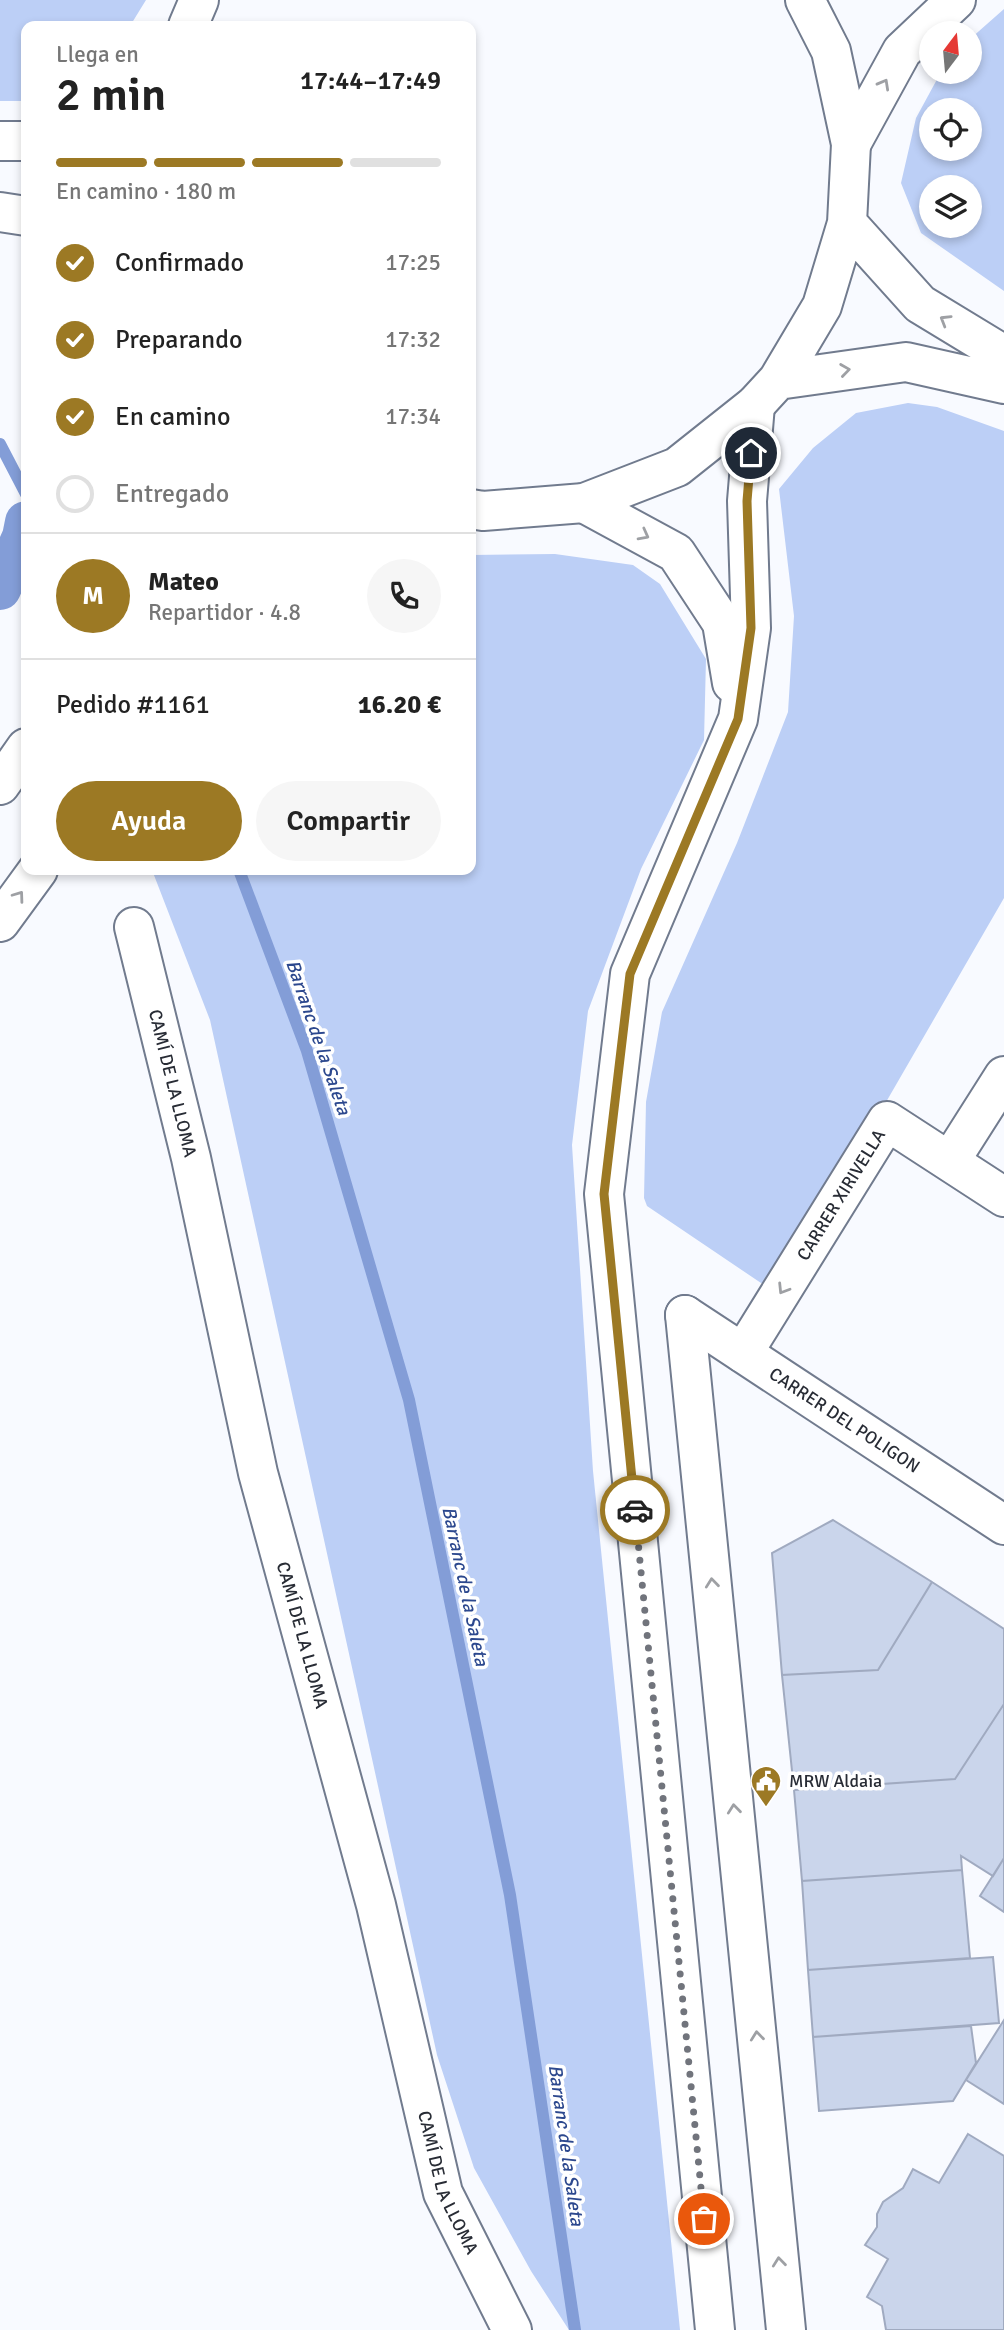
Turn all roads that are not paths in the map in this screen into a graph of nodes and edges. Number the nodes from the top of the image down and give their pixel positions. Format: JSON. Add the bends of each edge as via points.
{"nodes":[{"id":1,"x":199,"y":0,"type":"edge"},
{"id":2,"x":805,"y":0,"type":"edge"},
{"id":3,"x":956,"y":0,"type":"edge"},
{"id":4,"x":190,"y":21,"type":"edge"},
{"id":5,"x":0,"y":141,"type":"edge"},
{"id":6,"x":21,"y":141,"type":"edge"},
{"id":7,"x":851,"y":144,"type":"junction"},
{"id":8,"x":0,"y":212,"type":"edge"},
{"id":9,"x":21,"y":215,"type":"edge"},
{"id":10,"x":847,"y":223,"type":"junction"},
{"id":11,"x":1004,"y":355,"type":"edge"},
{"id":12,"x":1004,"y":384,"type":"edge"},
{"id":13,"x":767,"y":392,"type":"junction"},
{"id":14,"x":584,"y":503,"type":"junction"},
{"id":15,"x":476,"y":510,"type":"edge"},
{"id":16,"x":738,"y":719,"type":"junction"},
{"id":17,"x":21,"y":755,"type":"edge"},
{"id":18,"x":0,"y":785,"type":"edge"},
{"id":19,"x":34,"y":875,"type":"edge"},
{"id":20,"x":0,"y":922,"type":"edge"},
{"id":21,"x":134,"y":927,"type":"dead end"},
{"id":22,"x":1004,"y":1076,"type":"edge"},
{"id":23,"x":950,"y":1161,"type":"junction"},
{"id":24,"x":1004,"y":1197,"type":"edge"},
{"id":25,"x":743,"y":1353,"type":"junction"},
{"id":26,"x":1004,"y":1525,"type":"edge"},
{"id":27,"x":512,"y":2330,"type":"edge"},
{"id":28,"x":715,"y":2330,"type":"edge"},
{"id":29,"x":786,"y":2330,"type":"edge"}],
"edges":[{"from":1,"to":4,"type":"street"},
{"from":2,"to":7,"type":"street","via":[[831,51]]},
{"from":7,"to":3,"type":"street","one_way":true,"via":[[902,51]]},
{"from":5,"to":6,"type":"street"},
{"from":7,"to":10,"type":"street"},
{"from":8,"to":9,"type":"street"},
{"from":11,"to":10,"type":"street","one_way":true,"via":[[920,304]]},
{"from":10,"to":13,"type":"street","via":[[822,306]]},
{"from":13,"to":12,"type":"street","one_way":true,"via":[[906,362]]},
{"from":13,"to":14,"type":"street","via":[[677,467]]},
{"from":13,"to":16,"type":"street","via":[[747,501],[751,628]]},
{"from":14,"to":15,"type":"street"},
{"from":14,"to":16,"type":"street","one_way":true,"via":[[676,553],[722,623]]},
{"from":16,"to":28,"type":"street","via":[[630,974],[604,1194]]},
{"from":17,"to":18,"type":"street"},
{"from":20,"to":19,"type":"street","one_way":true},
{"from":21,"to":27,"type":"street","name":"CAMÍ DE LA LLOMA","via":[[191,1158],[258,1473],[376,1905],[443,2193]]},
{"from":22,"to":23,"type":"street"},
{"from":23,"to":24,"type":"street","name":"CARRER XIRIVELLA"},
{"from":23,"to":25,"type":"street","name":"CARRER XIRIVELLA","one_way":true,"via":[[887,1121]]},
{"from":25,"to":26,"type":"street","name":"CARRER DEL POLIGON"},
{"from":29,"to":25,"type":"street","name":"CARRER DEL POLIGON","one_way":true,"via":[[685,1315]]}]}
